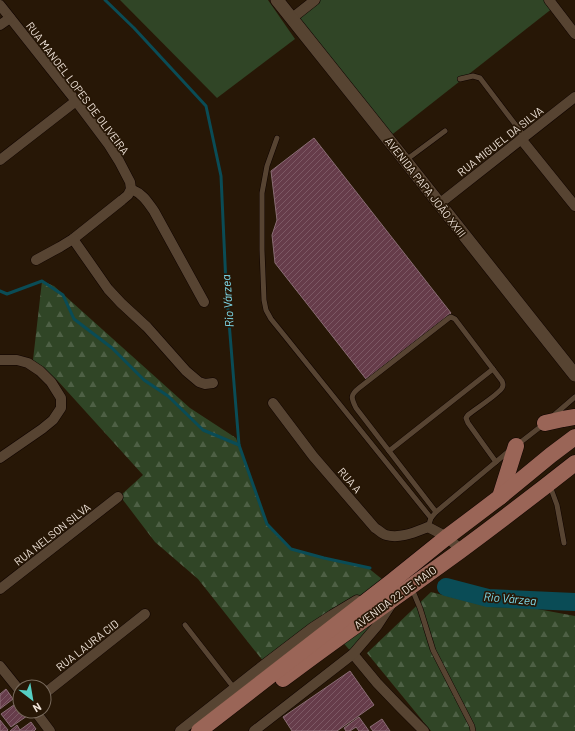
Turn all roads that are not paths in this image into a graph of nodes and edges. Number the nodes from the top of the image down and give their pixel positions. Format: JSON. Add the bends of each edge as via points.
{"nodes":[{"id":1,"x":277,"y":0,"type":"edge"},
{"id":2,"x":315,"y":0,"type":"edge"},
{"id":3,"x":549,"y":0,"type":"edge"},
{"id":4,"x":0,"y":5,"type":"edge"},
{"id":5,"x":10,"y":18,"type":"junction"},
{"id":6,"x":291,"y":19,"type":"junction"},
{"id":7,"x":0,"y":25,"type":"edge"},
{"id":8,"x":575,"y":34,"type":"edge"},
{"id":9,"x":460,"y":78,"type":"dead end"},
{"id":10,"x":575,"y":97,"type":"edge"},
{"id":11,"x":76,"y":101,"type":"junction"},
{"id":12,"x":445,"y":131,"type":"dead end"},
{"id":13,"x":277,"y":138,"type":"dead end"},
{"id":14,"x":523,"y":138,"type":"junction"},
{"id":15,"x":0,"y":160,"type":"edge"},
{"id":16,"x":406,"y":161,"type":"junction"},
{"id":17,"x":131,"y":189,"type":"junction"},
{"id":18,"x":439,"y":204,"type":"junction"},
{"id":19,"x":575,"y":206,"type":"edge"},
{"id":20,"x":73,"y":239,"type":"junction"},
{"id":21,"x":36,"y":260,"type":"dead end"},
{"id":22,"x":204,"y":302,"type":"dead end"},
{"id":23,"x":0,"y":360,"type":"edge"},
{"id":24,"x":492,"y":369,"type":"junction"},
{"id":25,"x":575,"y":375,"type":"edge"},
{"id":26,"x":214,"y":383,"type":"dead end"},
{"id":27,"x":575,"y":397,"type":"edge"},
{"id":28,"x":273,"y":403,"type":"dead end"},
{"id":29,"x":575,"y":417,"type":"edge"},
{"id":30,"x":545,"y":423,"type":"junction"},
{"id":31,"x":575,"y":437,"type":"edge"},
{"id":32,"x":516,"y":446,"type":"junction"},
{"id":33,"x":389,"y":451,"type":"junction"},
{"id":34,"x":0,"y":458,"type":"edge"},
{"id":35,"x":496,"y":462,"type":"junction"},
{"id":36,"x":575,"y":463,"type":"edge"},
{"id":37,"x":550,"y":483,"type":"junction"},
{"id":38,"x":500,"y":497,"type":"junction"},
{"id":39,"x":118,"y":498,"type":"dead end"},
{"id":40,"x":436,"y":512,"type":"junction"},
{"id":41,"x":429,"y":522,"type":"junction"},
{"id":42,"x":447,"y":537,"type":"junction"},
{"id":43,"x":564,"y":543,"type":"dead end"},
{"id":44,"x":461,"y":550,"type":"junction"},
{"id":45,"x":411,"y":586,"type":"junction"},
{"id":46,"x":0,"y":589,"type":"edge"},
{"id":47,"x":394,"y":589,"type":"junction"},
{"id":48,"x":145,"y":614,"type":"dead end"},
{"id":49,"x":185,"y":625,"type":"dead end"},
{"id":50,"x":353,"y":654,"type":"junction"},
{"id":51,"x":0,"y":666,"type":"edge"},
{"id":52,"x":12,"y":681,"type":"edge"},
{"id":53,"x":52,"y":688,"type":"edge"},
{"id":54,"x":234,"y":688,"type":"junction"},
{"id":55,"x":41,"y":719,"type":"edge"},
{"id":56,"x":50,"y":731,"type":"edge"},
{"id":57,"x":180,"y":731,"type":"edge"},
{"id":58,"x":199,"y":731,"type":"edge"},
{"id":59,"x":215,"y":731,"type":"edge"},
{"id":60,"x":254,"y":731,"type":"edge"},
{"id":61,"x":424,"y":731,"type":"edge"},
{"id":62,"x":473,"y":731,"type":"edge"}],
"edges":[{"from":1,"to":6,"type":"street","name":"AVENIDA PAPA JOÃO XXIII"},
{"from":2,"to":6,"type":"street"},
{"from":3,"to":8,"type":"street"},
{"from":4,"to":5,"type":"street","name":"RUA MANOEL LOPES DE OLIVEIRA"},
{"from":5,"to":7,"type":"street"},
{"from":5,"to":11,"type":"street","name":"RUA MANOEL LOPES DE OLIVEIRA"},
{"from":6,"to":16,"type":"street","name":"AVENIDA PAPA JOÃO XXIII"},
{"from":9,"to":14,"type":"lane","via":[[480,78]]},
{"from":10,"to":14,"type":"street","name":"RUA MIGUEL DA SILVA"},
{"from":11,"to":15,"type":"street"},
{"from":11,"to":17,"type":"street","name":"RUA MANOEL LOPES DE OLIVEIRA","via":[[119,161]]},
{"from":12,"to":16,"type":"lane"},
{"from":13,"to":41,"type":"lane","via":[[267,166],[262,193],[266,310]]},
{"from":14,"to":18,"type":"street","name":"RUA MIGUEL DA SILVA"},
{"from":14,"to":19,"type":"street"},
{"from":16,"to":18,"type":"street","name":"AVENIDA PAPA JOÃO XXIII"},
{"from":17,"to":20,"type":"street","via":[[128,195]]},
{"from":17,"to":22,"type":"street","via":[[139,192],[154,211]]},
{"from":18,"to":25,"type":"street","name":"AVENIDA PAPA JOÃO XXIII"},
{"from":20,"to":21,"type":"street"},
{"from":20,"to":26,"type":"street","via":[[108,289],[147,327],[186,371],[199,382]]},
{"from":23,"to":34,"type":"street","via":[[28,362],[51,382],[61,398],[61,408],[52,420]]},
{"from":24,"to":33,"type":"lane"},
{"from":24,"to":33,"type":"lane","via":[[455,319],[449,318],[359,388],[353,393],[353,402]]},
{"from":24,"to":35,"type":"lane","via":[[502,381],[503,387],[466,418]]},
{"from":27,"to":30,"type":"lane"},
{"from":28,"to":41,"type":"street","name":"RUA A","via":[[313,456],[375,528],[396,537],[415,532]]},
{"from":29,"to":30,"type":"main road"},
{"from":30,"to":32,"type":"lane"},
{"from":31,"to":38,"type":"main road","name":"AVENIDA 22 DE MAIO"},
{"from":32,"to":35,"type":"lane"},
{"from":32,"to":38,"type":"main road"},
{"from":33,"to":40,"type":"lane"},
{"from":35,"to":40,"type":"lane"},
{"from":36,"to":37,"type":"main road","name":"AVENIDA 22 DE MAIO"},
{"from":37,"to":43,"type":"lane"},
{"from":37,"to":44,"type":"main road","name":"AVENIDA 22 DE MAIO"},
{"from":38,"to":42,"type":"main road","name":"AVENIDA 22 DE MAIO"},
{"from":39,"to":46,"type":"street","name":"RUA NELSON SILVA"},
{"from":40,"to":41,"type":"lane"},
{"from":41,"to":42,"type":"street"},
{"from":42,"to":44,"type":"street"},
{"from":42,"to":47,"type":"main road","name":"AVENIDA 22 DE MAIO"},
{"from":44,"to":45,"type":"main road","name":"AVENIDA 22 DE MAIO"},
{"from":45,"to":47,"type":"main road","name":"AVENIDA 22 DE MAIO"},
{"from":45,"to":62,"type":"lane","via":[[433,650]]},
{"from":47,"to":50,"type":"street","via":[[377,626]]},
{"from":47,"to":54,"type":"street","name":"AVENIDA 22 DE MAIO","via":[[368,594],[322,621]]},
{"from":47,"to":58,"type":"main road","name":"AVENIDA 22 DE MAIO"},
{"from":47,"to":59,"type":"main road","name":"AVENIDA 22 DE MAIO","via":[[308,660]]},
{"from":48,"to":53,"type":"street","name":"RUA LAURA CID"},
{"from":49,"to":54,"type":"lane"},
{"from":50,"to":60,"type":"street"},
{"from":50,"to":61,"type":"street","via":[[377,683]]},
{"from":51,"to":52,"type":"street"},
{"from":54,"to":57,"type":"street","name":"AVENIDA 22 DE MAIO"},
{"from":55,"to":56,"type":"street"}]}
